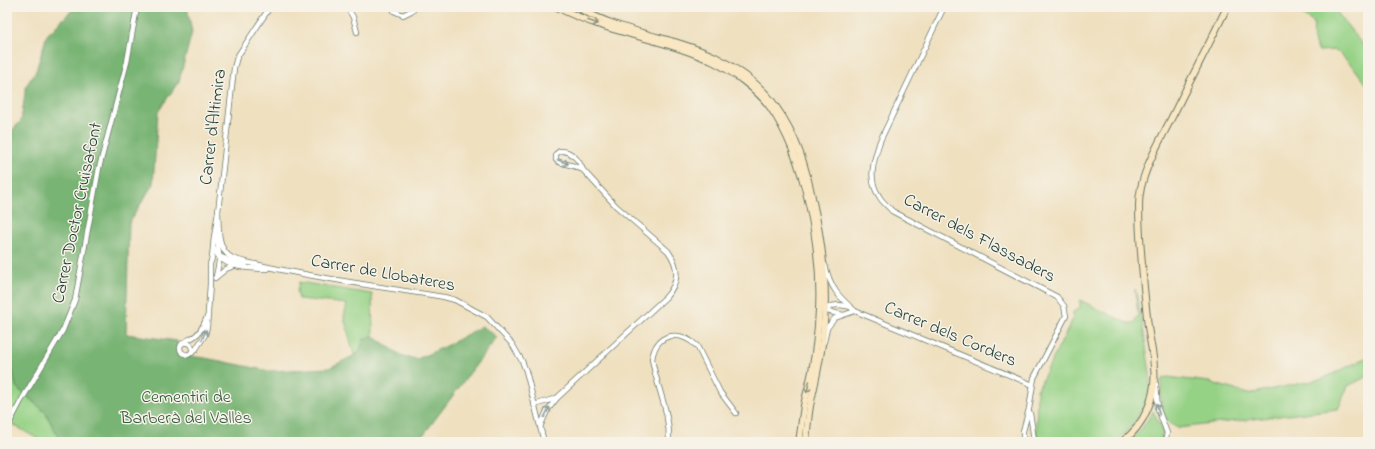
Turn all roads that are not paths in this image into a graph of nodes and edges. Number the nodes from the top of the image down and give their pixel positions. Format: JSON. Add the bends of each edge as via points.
{"nodes":[{"id":1,"x":137,"y":7,"type":"edge"},
{"id":2,"x":270,"y":7,"type":"edge"},
{"id":3,"x":347,"y":7,"type":"edge"},
{"id":4,"x":392,"y":7,"type":"edge"},
{"id":5,"x":415,"y":7,"type":"edge"},
{"id":6,"x":557,"y":7,"type":"edge"},
{"id":7,"x":577,"y":7,"type":"edge"},
{"id":8,"x":944,"y":7,"type":"edge"},
{"id":9,"x":1227,"y":7,"type":"edge"},
{"id":10,"x":357,"y":32,"type":"dead end"},
{"id":11,"x":629,"y":32,"type":"junction"},
{"id":12,"x":676,"y":48,"type":"junction"},
{"id":13,"x":694,"y":48,"type":"junction"},
{"id":14,"x":702,"y":57,"type":"junction"},
{"id":15,"x":715,"y":63,"type":"junction"},
{"id":16,"x":731,"y":66,"type":"junction"},
{"id":17,"x":741,"y":80,"type":"junction"},
{"id":18,"x":764,"y":93,"type":"junction"},
{"id":19,"x":770,"y":99,"type":"junction"},
{"id":20,"x":793,"y":148,"type":"junction"},
{"id":21,"x":583,"y":170,"type":"junction"},
{"id":22,"x":218,"y":212,"type":"junction"},
{"id":23,"x":818,"y":226,"type":"junction"},
{"id":24,"x":219,"y":231,"type":"junction"},
{"id":25,"x":823,"y":255,"type":"junction"},
{"id":26,"x":217,"y":257,"type":"junction"},
{"id":27,"x":227,"y":259,"type":"junction"},
{"id":28,"x":234,"y":266,"type":"junction"},
{"id":29,"x":818,"y":266,"type":"junction"},
{"id":30,"x":274,"y":269,"type":"junction"},
{"id":31,"x":216,"y":277,"type":"junction"},
{"id":32,"x":210,"y":284,"type":"junction"},
{"id":33,"x":851,"y":307,"type":"junction"},
{"id":34,"x":825,"y":309,"type":"junction"},
{"id":35,"x":856,"y":311,"type":"junction"},
{"id":36,"x":843,"y":315,"type":"junction"},
{"id":37,"x":207,"y":317,"type":"junction"},
{"id":38,"x":183,"y":342,"type":"junction"},
{"id":39,"x":822,"y":351,"type":"junction"},
{"id":40,"x":192,"y":353,"type":"junction"},
{"id":41,"x":813,"y":364,"type":"junction"},
{"id":42,"x":1155,"y":375,"type":"junction"},
{"id":43,"x":1033,"y":385,"type":"junction"},
{"id":44,"x":557,"y":398,"type":"junction"},
{"id":45,"x":534,"y":405,"type":"junction"},
{"id":46,"x":807,"y":407,"type":"junction"},
{"id":47,"x":1029,"y":410,"type":"junction"},
{"id":48,"x":736,"y":413,"type":"dead end"},
{"id":49,"x":540,"y":427,"type":"junction"},
{"id":50,"x":7,"y":428,"type":"edge"},
{"id":51,"x":1035,"y":441,"type":"edge"},
{"id":52,"x":544,"y":442,"type":"edge"},
{"id":53,"x":669,"y":442,"type":"edge"},
{"id":54,"x":799,"y":442,"type":"edge"},
{"id":55,"x":806,"y":442,"type":"edge"},
{"id":56,"x":1023,"y":442,"type":"edge"},
{"id":57,"x":1122,"y":442,"type":"edge"},
{"id":58,"x":1165,"y":442,"type":"edge"}],
"edges":[{"from":1,"to":50,"type":"street","name":"Carrer Doctor Cruisafont","via":[[127,62],[99,168],[75,300],[63,330]]},
{"from":2,"to":22,"type":"street","name":"Carrer d'Altimira","via":[[237,57],[234,68]]},
{"from":3,"to":10,"type":"street"},
{"from":4,"to":5,"type":"street","via":[[394,11],[403,15]]},
{"from":6,"to":11,"type":"street","one_way":true,"via":[[584,20]]},
{"from":7,"to":11,"type":"street"},
{"from":8,"to":43,"type":"street","name":"Carrer dels Flassaders","via":[[880,141],[872,164],[873,182],[879,196],[892,211],[1061,301],[1066,316],[1034,378]]},
{"from":9,"to":42,"type":"street","via":[[1147,169],[1140,191],[1139,221],[1144,289]]},
{"from":11,"to":12,"type":"street"},
{"from":11,"to":13,"type":"street"},
{"from":12,"to":13,"type":"street"},
{"from":12,"to":14,"type":"street"},
{"from":13,"to":14,"type":"street"},
{"from":13,"to":16,"type":"street"},
{"from":14,"to":15,"type":"street"},
{"from":15,"to":16,"type":"street","via":[[721,62]]},
{"from":15,"to":17,"type":"street"},
{"from":16,"to":17,"type":"street"},
{"from":16,"to":18,"type":"street"},
{"from":17,"to":18,"type":"street","via":[[750,82],[759,92]]},
{"from":17,"to":20,"type":"street","via":[[769,106]]},
{"from":18,"to":19,"type":"street"},
{"from":19,"to":20,"type":"street","via":[[770,104],[788,130]]},
{"from":19,"to":23,"type":"street","via":[[789,128],[801,153]]},
{"from":20,"to":23,"type":"street"},
{"from":20,"to":29,"type":"street","via":[[809,208]]},
{"from":21,"to":21,"type":"street","one_way":true,"via":[[570,153],[564,150],[556,154],[556,160],[559,162]]},
{"from":21,"to":44,"type":"street","via":[[616,206],[668,251],[673,258],[677,277],[675,285],[666,297]]},
{"from":22,"to":24,"type":"street","name":"Carrer d'Altimira"},
{"from":22,"to":26,"type":"street","name":"Carrer d'Altimira","via":[[213,247]]},
{"from":23,"to":25,"type":"street"},
{"from":24,"to":26,"type":"street","name":"Carrer d'Altimira"},
{"from":24,"to":27,"type":"street","name":"Carrer d'Altimira","via":[[222,250]]},
{"from":25,"to":33,"type":"street","name":"Carrer dels Corders","via":[[836,292]]},
{"from":25,"to":34,"type":"street"},
{"from":26,"to":27,"type":"street"},
{"from":26,"to":31,"type":"street","name":"Carrer d'Altimira"},
{"from":26,"to":32,"type":"street","name":"Carrer d'Altimira","via":[[210,268]]},
{"from":27,"to":28,"type":"street","name":"Carrer de Llobateres"},
{"from":27,"to":30,"type":"street","name":"Carrer de Llobateres"},
{"from":28,"to":30,"type":"street","name":"Carrer de Llobateres"},
{"from":28,"to":31,"type":"street"},
{"from":29,"to":34,"type":"street"},
{"from":29,"to":41,"type":"street","via":[[819,310]]},
{"from":30,"to":45,"type":"street","name":"Carrer de Llobateres","via":[[444,297],[463,304],[492,322],[512,344],[524,365]]},
{"from":31,"to":32,"type":"street"},
{"from":32,"to":37,"type":"street","name":"Carrer d'Altimira"},
{"from":33,"to":34,"type":"street","via":[[838,305]]},
{"from":33,"to":35,"type":"street","name":"Carrer dels Corders"},
{"from":34,"to":36,"type":"street"},
{"from":34,"to":39,"type":"street"},
{"from":34,"to":41,"type":"street","via":[[821,312],[817,356]]},
{"from":35,"to":36,"type":"street","name":"Carrer dels Corders"},
{"from":35,"to":43,"type":"street","name":"Carrer dels Corders"},
{"from":36,"to":39,"type":"street","name":"Carrer dels Corders","via":[[835,318],[827,328]]},
{"from":37,"to":38,"type":"street","name":"Carrer d'Altimira","via":[[203,328]]},
{"from":40,"to":37,"type":"street","name":"Carrer d'Altimira","one_way":true,"via":[[205,335]]},
{"from":38,"to":40,"type":"street","via":[[191,345]]},
{"from":38,"to":40,"type":"street","via":[[180,349],[182,353]]},
{"from":39,"to":46,"type":"street"},
{"from":41,"to":46,"type":"street","one_way":true},
{"from":42,"to":57,"type":"street","via":[[1147,411],[1136,428]]},
{"from":58,"to":42,"type":"street","one_way":true,"via":[[1167,433],[1158,409]]},
{"from":43,"to":47,"type":"street","name":"Carrer dels Flassaders"},
{"from":44,"to":45,"type":"street"},
{"from":49,"to":44,"type":"street","one_way":true},
{"from":45,"to":49,"type":"street","name":"Carrer de Llobateres"},
{"from":46,"to":54,"type":"street"},
{"from":46,"to":55,"type":"street"},
{"from":47,"to":51,"type":"street","name":"Carrer dels Flassaders"},
{"from":47,"to":56,"type":"street","name":"Carrer dels Flassaders","via":[[1023,431]]},
{"from":48,"to":53,"type":"street","via":[[720,392],[701,350],[685,337],[678,335],[663,339],[657,344],[652,359],[667,416]]},
{"from":49,"to":52,"type":"street","name":"Carrer de Llobateres"}]}
